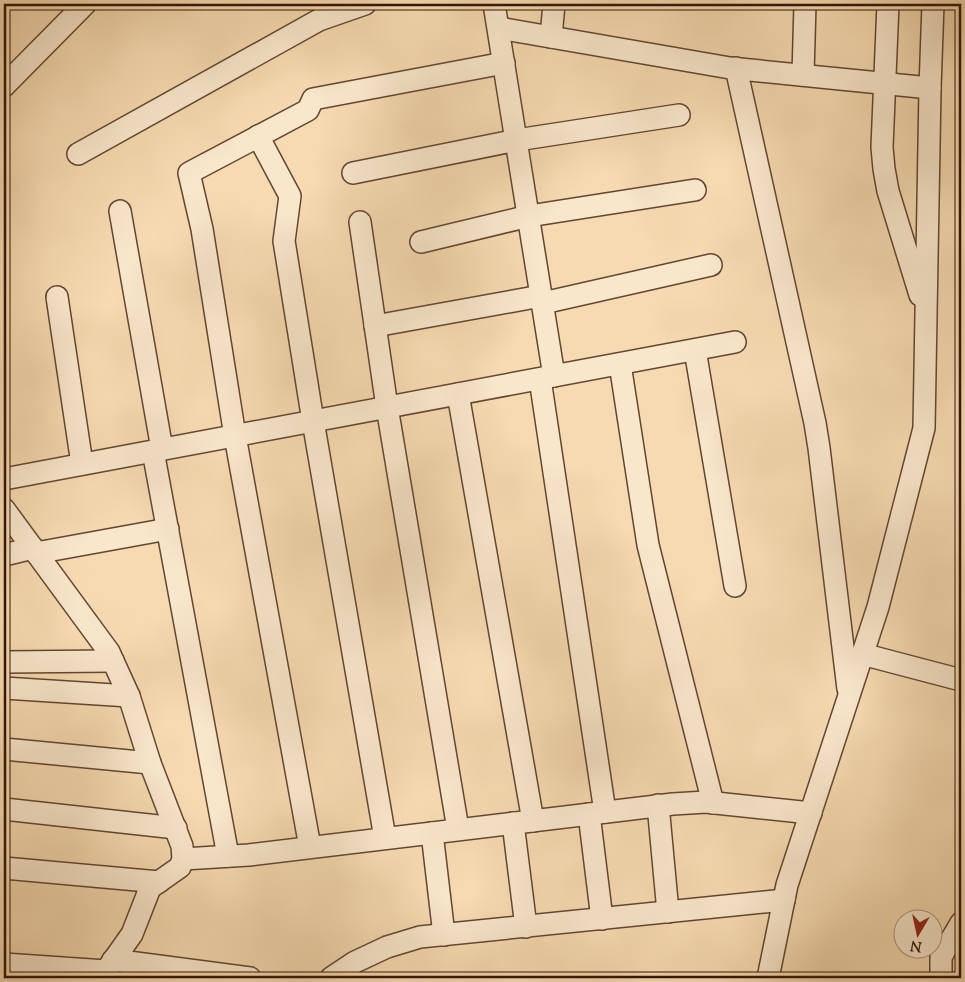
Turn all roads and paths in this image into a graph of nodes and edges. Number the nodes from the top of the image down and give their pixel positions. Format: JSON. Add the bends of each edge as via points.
{"nodes":[{"id":1,"x":85,"y":4,"type":"edge"},
{"id":2,"x":365,"y":4,"type":"edge"},
{"id":3,"x":494,"y":4,"type":"edge"},
{"id":4,"x":554,"y":4,"type":"edge"},
{"id":5,"x":805,"y":4,"type":"edge"},
{"id":6,"x":888,"y":4,"type":"edge"},
{"id":7,"x":933,"y":4,"type":"edge"},
{"id":8,"x":499,"y":28,"type":"junction"},
{"id":9,"x":551,"y":37,"type":"junction"},
{"id":10,"x":504,"y":63,"type":"junction"},
{"id":11,"x":736,"y":68,"type":"junction"},
{"id":12,"x":803,"y":75,"type":"junction"},
{"id":13,"x":884,"y":84,"type":"junction"},
{"id":14,"x":4,"y":86,"type":"edge"},
{"id":15,"x":930,"y":88,"type":"junction"},
{"id":16,"x":678,"y":116,"type":"dead end"},
{"id":17,"x":258,"y":136,"type":"junction"},
{"id":18,"x":517,"y":140,"type":"junction"},
{"id":19,"x":78,"y":154,"type":"dead end"},
{"id":20,"x":352,"y":173,"type":"dead end"},
{"id":21,"x":695,"y":190,"type":"dead end"},
{"id":22,"x":120,"y":211,"type":"dead end"},
{"id":23,"x":529,"y":216,"type":"junction"},
{"id":24,"x":360,"y":222,"type":"dead end"},
{"id":25,"x":421,"y":242,"type":"dead end"},
{"id":26,"x":711,"y":265,"type":"dead end"},
{"id":27,"x":57,"y":297,"type":"dead end"},
{"id":28,"x":542,"y":300,"type":"junction"},
{"id":29,"x":926,"y":314,"type":"junction"},
{"id":30,"x":375,"y":326,"type":"junction"},
{"id":31,"x":735,"y":342,"type":"dead end"},
{"id":32,"x":695,"y":350,"type":"junction"},
{"id":33,"x":620,"y":364,"type":"junction"},
{"id":34,"x":547,"y":377,"type":"junction"},
{"id":35,"x":458,"y":394,"type":"junction"},
{"id":36,"x":387,"y":407,"type":"junction"},
{"id":37,"x":313,"y":421,"type":"junction"},
{"id":38,"x":235,"y":436,"type":"junction"},
{"id":39,"x":158,"y":450,"type":"junction"},
{"id":40,"x":82,"y":464,"type":"junction"},
{"id":41,"x":4,"y":479,"type":"edge"},
{"id":42,"x":4,"y":509,"type":"edge"},
{"id":43,"x":168,"y":529,"type":"junction"},
{"id":44,"x":34,"y":550,"type":"junction"},
{"id":45,"x":4,"y":555,"type":"edge"},
{"id":46,"x":735,"y":586,"type":"dead end"},
{"id":47,"x":862,"y":654,"type":"junction"},
{"id":48,"x":113,"y":661,"type":"junction"},
{"id":49,"x":4,"y":662,"type":"edge"},
{"id":50,"x":961,"y":680,"type":"edge"},
{"id":51,"x":4,"y":688,"type":"edge"},
{"id":52,"x":129,"y":696,"type":"junction"},
{"id":53,"x":848,"y":697,"type":"junction"},
{"id":54,"x":4,"y":749,"type":"edge"},
{"id":55,"x":150,"y":763,"type":"junction"},
{"id":56,"x":713,"y":803,"type":"junction"},
{"id":57,"x":658,"y":806,"type":"junction"},
{"id":58,"x":4,"y":809,"type":"edge"},
{"id":59,"x":597,"y":813,"type":"junction"},
{"id":60,"x":811,"y":813,"type":"junction"},
{"id":61,"x":533,"y":821,"type":"junction"},
{"id":62,"x":512,"y":823,"type":"junction"},
{"id":63,"x":176,"y":828,"type":"junction"},
{"id":64,"x":458,"y":830,"type":"junction"},
{"id":65,"x":432,"y":833,"type":"junction"},
{"id":66,"x":385,"y":838,"type":"junction"},
{"id":67,"x":310,"y":848,"type":"junction"},
{"id":68,"x":228,"y":856,"type":"junction"},
{"id":69,"x":183,"y":859,"type":"junction"},
{"id":70,"x":4,"y":868,"type":"edge"},
{"id":71,"x":158,"y":882,"type":"junction"},
{"id":72,"x":784,"y":900,"type":"junction"},
{"id":73,"x":668,"y":912,"type":"junction"},
{"id":74,"x":602,"y":919,"type":"junction"},
{"id":75,"x":961,"y":923,"type":"edge"},
{"id":76,"x":526,"y":927,"type":"junction"},
{"id":77,"x":444,"y":935,"type":"junction"},
{"id":78,"x":4,"y":964,"type":"edge"},
{"id":79,"x":106,"y":970,"type":"edge"},
{"id":80,"x":250,"y":978,"type":"edge"},
{"id":81,"x":331,"y":978,"type":"edge"},
{"id":82,"x":768,"y":978,"type":"edge"},
{"id":83,"x":941,"y":978,"type":"edge"}],
"edges":[{"from":1,"to":14,"type":"street"},
{"from":2,"to":19,"type":"street","via":[[319,20]]},
{"from":3,"to":8,"type":"street"},
{"from":4,"to":9,"type":"street"},
{"from":5,"to":12,"type":"street"},
{"from":6,"to":13,"type":"street"},
{"from":7,"to":15,"type":"street"},
{"from":8,"to":9,"type":"street"},
{"from":8,"to":10,"type":"street"},
{"from":9,"to":11,"type":"street"},
{"from":10,"to":17,"type":"street","via":[[312,99],[308,110]]},
{"from":10,"to":18,"type":"street"},
{"from":11,"to":12,"type":"street"},
{"from":11,"to":53,"type":"street","via":[[815,423]]},
{"from":12,"to":13,"type":"street"},
{"from":13,"to":15,"type":"street"},
{"from":13,"to":29,"type":"street","via":[[882,147],[888,191]]},
{"from":15,"to":29,"type":"street"},
{"from":16,"to":18,"type":"street"},
{"from":17,"to":37,"type":"street","via":[[290,196],[284,241]]},
{"from":17,"to":38,"type":"street","via":[[189,173],[202,229]]},
{"from":18,"to":20,"type":"street"},
{"from":18,"to":23,"type":"street"},
{"from":21,"to":23,"type":"street"},
{"from":22,"to":39,"type":"street"},
{"from":23,"to":25,"type":"street"},
{"from":23,"to":28,"type":"street"},
{"from":24,"to":30,"type":"street"},
{"from":26,"to":28,"type":"street"},
{"from":27,"to":40,"type":"street"},
{"from":28,"to":30,"type":"street"},
{"from":28,"to":34,"type":"street"},
{"from":29,"to":47,"type":"street","via":[[924,428],[878,606]]},
{"from":30,"to":36,"type":"street"},
{"from":31,"to":32,"type":"street"},
{"from":32,"to":33,"type":"street"},
{"from":32,"to":46,"type":"street"},
{"from":33,"to":34,"type":"street"},
{"from":33,"to":56,"type":"street","via":[[648,545]]},
{"from":34,"to":35,"type":"street"},
{"from":34,"to":59,"type":"street"},
{"from":35,"to":36,"type":"street"},
{"from":35,"to":61,"type":"street"},
{"from":36,"to":37,"type":"street"},
{"from":36,"to":64,"type":"street"},
{"from":37,"to":38,"type":"street"},
{"from":37,"to":66,"type":"street"},
{"from":38,"to":39,"type":"street"},
{"from":38,"to":67,"type":"street"},
{"from":39,"to":40,"type":"street"},
{"from":39,"to":43,"type":"street"},
{"from":40,"to":41,"type":"street"},
{"from":42,"to":44,"type":"street"},
{"from":43,"to":44,"type":"street"},
{"from":43,"to":68,"type":"street"},
{"from":44,"to":45,"type":"street"},
{"from":44,"to":48,"type":"street"},
{"from":47,"to":50,"type":"street"},
{"from":47,"to":53,"type":"street"},
{"from":48,"to":49,"type":"street"},
{"from":48,"to":52,"type":"street"},
{"from":51,"to":52,"type":"street"},
{"from":52,"to":55,"type":"street"},
{"from":53,"to":60,"type":"street"},
{"from":54,"to":55,"type":"street"},
{"from":55,"to":63,"type":"street"},
{"from":56,"to":57,"type":"street"},
{"from":56,"to":60,"type":"street"},
{"from":57,"to":59,"type":"street"},
{"from":57,"to":73,"type":"street"},
{"from":58,"to":63,"type":"street"},
{"from":59,"to":61,"type":"street"},
{"from":59,"to":74,"type":"street"},
{"from":60,"to":72,"type":"street"},
{"from":61,"to":62,"type":"street"},
{"from":62,"to":64,"type":"street"},
{"from":62,"to":76,"type":"street"},
{"from":63,"to":69,"type":"street"},
{"from":64,"to":65,"type":"street"},
{"from":65,"to":66,"type":"street"},
{"from":65,"to":77,"type":"street"},
{"from":66,"to":67,"type":"street"},
{"from":67,"to":68,"type":"street"},
{"from":68,"to":69,"type":"street"},
{"from":69,"to":71,"type":"street","via":[[180,867]]},
{"from":70,"to":71,"type":"street"},
{"from":71,"to":79,"type":"street","via":[[150,888],[132,934]]},
{"from":72,"to":73,"type":"street"},
{"from":72,"to":82,"type":"street"},
{"from":73,"to":74,"type":"street"},
{"from":74,"to":76,"type":"street"},
{"from":75,"to":83,"type":"street","via":[[941,957]]},
{"from":76,"to":77,"type":"street"},
{"from":77,"to":81,"type":"street","via":[[420,937],[387,947]]},
{"from":78,"to":79,"type":"street"},
{"from":79,"to":80,"type":"street"}]}
